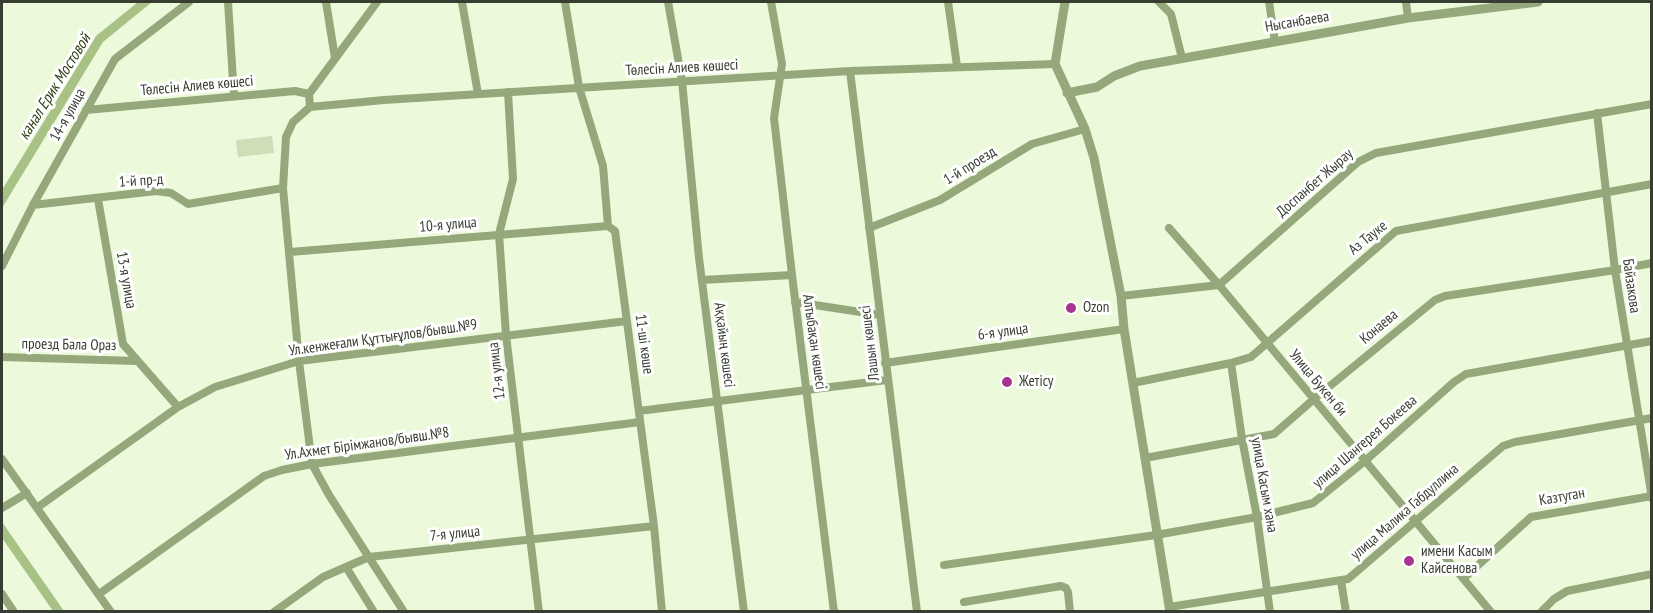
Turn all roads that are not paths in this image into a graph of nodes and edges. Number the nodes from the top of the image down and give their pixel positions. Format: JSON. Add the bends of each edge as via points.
{"nodes":[{"id":1,"x":189,"y":2,"type":"edge"},
{"id":2,"x":228,"y":2,"type":"edge"},
{"id":3,"x":326,"y":2,"type":"edge"},
{"id":4,"x":377,"y":2,"type":"edge"},
{"id":5,"x":462,"y":2,"type":"edge"},
{"id":6,"x":565,"y":2,"type":"edge"},
{"id":7,"x":668,"y":2,"type":"edge"},
{"id":8,"x":771,"y":2,"type":"edge"},
{"id":9,"x":948,"y":2,"type":"edge"},
{"id":10,"x":1065,"y":2,"type":"edge"},
{"id":11,"x":1159,"y":2,"type":"edge"},
{"id":12,"x":1269,"y":2,"type":"edge"},
{"id":13,"x":1406,"y":2,"type":"edge"},
{"id":14,"x":1538,"y":2,"type":"edge"},
{"id":15,"x":1511,"y":3,"type":"edge"},
{"id":16,"x":1407,"y":18,"type":"junction"},
{"id":17,"x":1275,"y":42,"type":"junction"},
{"id":18,"x":335,"y":58,"type":"junction"},
{"id":19,"x":1182,"y":58,"type":"junction"},
{"id":20,"x":1055,"y":64,"type":"junction"},
{"id":21,"x":957,"y":66,"type":"junction"},
{"id":22,"x":850,"y":71,"type":"junction"},
{"id":23,"x":780,"y":76,"type":"junction"},
{"id":24,"x":682,"y":81,"type":"junction"},
{"id":25,"x":579,"y":87,"type":"junction"},
{"id":26,"x":508,"y":92,"type":"junction"},
{"id":27,"x":1067,"y":93,"type":"junction"},
{"id":28,"x":309,"y":94,"type":"junction"},
{"id":29,"x":478,"y":94,"type":"junction"},
{"id":30,"x":234,"y":96,"type":"junction"},
{"id":31,"x":1652,"y":104,"type":"edge"},
{"id":32,"x":310,"y":107,"type":"junction"},
{"id":33,"x":86,"y":110,"type":"junction"},
{"id":34,"x":1597,"y":113,"type":"junction"},
{"id":35,"x":1085,"y":129,"type":"junction"},
{"id":36,"x":1652,"y":184,"type":"edge"},
{"id":37,"x":283,"y":188,"type":"junction"},
{"id":38,"x":1607,"y":192,"type":"junction"},
{"id":39,"x":98,"y":199,"type":"junction"},
{"id":40,"x":33,"y":205,"type":"junction"},
{"id":41,"x":608,"y":226,"type":"junction"},
{"id":42,"x":869,"y":228,"type":"junction"},
{"id":43,"x":1169,"y":228,"type":"dead end"},
{"id":44,"x":499,"y":234,"type":"junction"},
{"id":45,"x":290,"y":252,"type":"junction"},
{"id":46,"x":1652,"y":263,"type":"edge"},
{"id":47,"x":2,"y":266,"type":"edge"},
{"id":48,"x":1615,"y":270,"type":"junction"},
{"id":49,"x":792,"y":274,"type":"junction"},
{"id":50,"x":702,"y":280,"type":"junction"},
{"id":51,"x":1219,"y":285,"type":"junction"},
{"id":52,"x":1121,"y":296,"type":"junction"},
{"id":53,"x":795,"y":302,"type":"junction"},
{"id":54,"x":880,"y":315,"type":"junction"},
{"id":55,"x":627,"y":321,"type":"junction"},
{"id":56,"x":1124,"y":329,"type":"junction"},
{"id":57,"x":506,"y":335,"type":"junction"},
{"id":58,"x":1652,"y":341,"type":"edge"},
{"id":59,"x":1268,"y":343,"type":"junction"},
{"id":60,"x":1627,"y":346,"type":"junction"},
{"id":61,"x":2,"y":357,"type":"edge"},
{"id":62,"x":137,"y":361,"type":"junction"},
{"id":63,"x":299,"y":361,"type":"junction"},
{"id":64,"x":885,"y":363,"type":"junction"},
{"id":65,"x":1231,"y":363,"type":"junction"},
{"id":66,"x":887,"y":380,"type":"junction"},
{"id":67,"x":1133,"y":382,"type":"junction"},
{"id":68,"x":807,"y":392,"type":"junction"},
{"id":69,"x":1314,"y":399,"type":"junction"},
{"id":70,"x":718,"y":402,"type":"junction"},
{"id":71,"x":178,"y":406,"type":"junction"},
{"id":72,"x":639,"y":411,"type":"junction"},
{"id":73,"x":1652,"y":418,"type":"edge"},
{"id":74,"x":1639,"y":421,"type":"junction"},
{"id":75,"x":640,"y":422,"type":"junction"},
{"id":76,"x":519,"y":437,"type":"junction"},
{"id":77,"x":1242,"y":439,"type":"junction"},
{"id":78,"x":1145,"y":458,"type":"junction"},
{"id":79,"x":2,"y":459,"type":"edge"},
{"id":80,"x":1365,"y":461,"type":"junction"},
{"id":81,"x":312,"y":464,"type":"junction"},
{"id":82,"x":27,"y":493,"type":"junction"},
{"id":83,"x":1651,"y":496,"type":"edge"},
{"id":84,"x":5,"y":506,"type":"edge"},
{"id":85,"x":38,"y":507,"type":"junction"},
{"id":86,"x":1257,"y":517,"type":"junction"},
{"id":87,"x":1416,"y":521,"type":"junction"},
{"id":88,"x":654,"y":526,"type":"junction"},
{"id":89,"x":1156,"y":536,"type":"junction"},
{"id":90,"x":531,"y":540,"type":"junction"},
{"id":91,"x":369,"y":557,"type":"junction"},
{"id":92,"x":944,"y":564,"type":"dead end"},
{"id":93,"x":346,"y":567,"type":"junction"},
{"id":94,"x":1652,"y":574,"type":"edge"},
{"id":95,"x":1464,"y":578,"type":"junction"},
{"id":96,"x":1341,"y":581,"type":"junction"},
{"id":97,"x":1267,"y":592,"type":"junction"},
{"id":98,"x":2,"y":594,"type":"edge"},
{"id":99,"x":99,"y":594,"type":"junction"},
{"id":100,"x":964,"y":602,"type":"dead end"},
{"id":101,"x":1170,"y":609,"type":"edge"},
{"id":102,"x":14,"y":612,"type":"edge"},
{"id":103,"x":111,"y":612,"type":"edge"},
{"id":104,"x":274,"y":612,"type":"edge"},
{"id":105,"x":374,"y":612,"type":"edge"},
{"id":106,"x":404,"y":612,"type":"edge"},
{"id":107,"x":539,"y":612,"type":"edge"},
{"id":108,"x":662,"y":612,"type":"edge"},
{"id":109,"x":744,"y":612,"type":"edge"},
{"id":110,"x":834,"y":612,"type":"edge"},
{"id":111,"x":917,"y":612,"type":"edge"},
{"id":112,"x":1070,"y":612,"type":"edge"},
{"id":113,"x":1270,"y":612,"type":"edge"},
{"id":114,"x":1346,"y":612,"type":"edge"},
{"id":115,"x":1491,"y":612,"type":"edge"},
{"id":116,"x":1541,"y":612,"type":"edge"}],
"edges":[{"from":1,"to":33,"type":"street","name":"14-я улица","via":[[115,59]]},
{"from":2,"to":30,"type":"street"},
{"from":3,"to":18,"type":"street"},
{"from":4,"to":18,"type":"street"},
{"from":5,"to":29,"type":"street"},
{"from":6,"to":25,"type":"street","name":"11-ші көше"},
{"from":7,"to":24,"type":"street","name":"Аққайың көшесі"},
{"from":8,"to":23,"type":"street","name":"Алтыбақан көшесі","via":[[782,64]]},
{"from":9,"to":21,"type":"street"},
{"from":10,"to":20,"type":"street"},
{"from":11,"to":19,"type":"street","via":[[1170,14]]},
{"from":12,"to":17,"type":"street"},
{"from":13,"to":16,"type":"street"},
{"from":14,"to":15,"type":"street","name":"Нысанбаева"},
{"from":15,"to":16,"type":"street","name":"Нысанбаева"},
{"from":16,"to":17,"type":"street","name":"Нысанбаева"},
{"from":17,"to":19,"type":"street","name":"Нысанбаева"},
{"from":18,"to":28,"type":"street"},
{"from":19,"to":27,"type":"street","name":"Нысанбаева","via":[[1140,66],[1097,87]]},
{"from":20,"to":21,"type":"street","name":"Төлесін Алиев көшесі"},
{"from":20,"to":27,"type":"street"},
{"from":21,"to":22,"type":"street","name":"Төлесін Алиев көшесі"},
{"from":22,"to":23,"type":"street","name":"Төлесін Алиев көшесі"},
{"from":22,"to":42,"type":"street","name":"Лашын көшесі"},
{"from":23,"to":24,"type":"street","name":"Төлесін Алиев көшесі"},
{"from":23,"to":49,"type":"street","name":"Алтыбақан көшесі","via":[[774,118]]},
{"from":24,"to":25,"type":"street","name":"Төлесін Алиев көшесі"},
{"from":24,"to":50,"type":"street","name":"Аққайың көшесі"},
{"from":25,"to":26,"type":"street","name":"Төлесін Алиев көшесі"},
{"from":25,"to":41,"type":"street","name":"11-ші көше","via":[[603,166]]},
{"from":26,"to":29,"type":"street","name":"Төлесін Алиев көшесі"},
{"from":26,"to":44,"type":"street","name":"12-я улица","via":[[513,180]]},
{"from":27,"to":35,"type":"street"},
{"from":28,"to":30,"type":"street","name":"Төлесін Алиев көшесі","via":[[295,91]]},
{"from":28,"to":32,"type":"street"},
{"from":29,"to":32,"type":"street","name":"Төлесін Алиев көшесі"},
{"from":30,"to":33,"type":"street","name":"Төлесін Алиев көшесі"},
{"from":31,"to":34,"type":"street","name":"Доспанбет Жырау"},
{"from":32,"to":37,"type":"street","via":[[293,122],[285,137]]},
{"from":33,"to":40,"type":"street","name":"14-я улица"},
{"from":34,"to":38,"type":"street","name":"Байзакова"},
{"from":34,"to":51,"type":"street","name":"Доспанбет Жырау","via":[[1366,157]]},
{"from":35,"to":42,"type":"street","name":"1-й проезд","via":[[1032,144],[940,200]]},
{"from":35,"to":52,"type":"street"},
{"from":36,"to":38,"type":"street","name":"Аз Тауке"},
{"from":37,"to":39,"type":"street","name":"1-й пр-д","via":[[189,204],[171,193],[156,191]]},
{"from":37,"to":45,"type":"street"},
{"from":38,"to":48,"type":"street","name":"Байзакова"},
{"from":38,"to":59,"type":"street","name":"Аз Тауке","via":[[1396,231]]},
{"from":39,"to":40,"type":"street","name":"1-й пр-д"},
{"from":39,"to":62,"type":"street","name":"13-я улица","via":[[123,344]]},
{"from":40,"to":47,"type":"street","name":"14-я улица"},
{"from":41,"to":44,"type":"street","name":"10-я улица"},
{"from":41,"to":55,"type":"street","name":"11-ші көше","via":[[615,231]]},
{"from":42,"to":54,"type":"street","name":"Лашын көшесі"},
{"from":43,"to":51,"type":"street","name":"Улица Букен би"},
{"from":44,"to":45,"type":"street","name":"10-я улица"},
{"from":44,"to":57,"type":"street","name":"12-я улица"},
{"from":45,"to":63,"type":"street"},
{"from":46,"to":48,"type":"street","name":"Конаева"},
{"from":48,"to":60,"type":"street","name":"Байзакова"},
{"from":48,"to":69,"type":"street","name":"Конаева","via":[[1435,300]]},
{"from":49,"to":50,"type":"street"},
{"from":49,"to":53,"type":"street","name":"Алтыбақан көшесі"},
{"from":50,"to":70,"type":"street","name":"Аққайың көшесі"},
{"from":51,"to":52,"type":"street"},
{"from":51,"to":59,"type":"street","name":"Улица Букен би"},
{"from":52,"to":56,"type":"street"},
{"from":53,"to":54,"type":"street"},
{"from":53,"to":68,"type":"street","name":"Алтыбақан көшесі"},
{"from":54,"to":64,"type":"street","name":"Лашын көшесі"},
{"from":55,"to":57,"type":"street","name":"Ул.кенжеғали Құттығұлов/бывш.№9"},
{"from":55,"to":72,"type":"street","name":"11-ші көше"},
{"from":56,"to":64,"type":"street","name":"6-я улица"},
{"from":56,"to":67,"type":"street"},
{"from":57,"to":63,"type":"street","name":"Ул.кенжеғали Құттығұлов/бывш.№9"},
{"from":57,"to":76,"type":"street","name":"12-я улица"},
{"from":58,"to":60,"type":"street","name":"улица Шангерея Бокеева"},
{"from":59,"to":65,"type":"street","name":"Аз Тауке","via":[[1251,357]]},
{"from":59,"to":69,"type":"street","name":"Улица Букен би"},
{"from":60,"to":74,"type":"street","name":"Байзакова"},
{"from":60,"to":80,"type":"street","name":"улица Шангерея Бокеева","via":[[1466,374]]},
{"from":61,"to":62,"type":"street","name":"проезд Бала Ораз"},
{"from":62,"to":71,"type":"street","name":"13-я улица"},
{"from":63,"to":71,"type":"street","name":"Ул.кенжеғали Құттығұлов/бывш.№9","via":[[215,387]]},
{"from":63,"to":81,"type":"street"},
{"from":64,"to":66,"type":"street","name":"Лашын көшесі"},
{"from":65,"to":67,"type":"street","name":"Аз Тауке"},
{"from":65,"to":77,"type":"street","name":"улица Касым хана"},
{"from":66,"to":68,"type":"street"},
{"from":66,"to":111,"type":"street","name":"Лашын көшесі"},
{"from":67,"to":78,"type":"street"},
{"from":68,"to":70,"type":"street"},
{"from":68,"to":110,"type":"street","name":"Алтыбақан көшесі"},
{"from":69,"to":77,"type":"street","name":"Конаева","via":[[1274,434]]},
{"from":69,"to":80,"type":"street","name":"Улица Букен би"},
{"from":70,"to":72,"type":"street"},
{"from":70,"to":109,"type":"street","name":"Аққайың көшесі"},
{"from":71,"to":85,"type":"street","name":"Ул.кенжеғали Құттығұлов/бывш.№9"},
{"from":72,"to":75,"type":"street","name":"11-ші көше"},
{"from":73,"to":74,"type":"street","name":"улица Малика Габдуллина"},
{"from":74,"to":83,"type":"street","name":"Байзакова"},
{"from":74,"to":87,"type":"street","name":"улица Малика Габдуллина","via":[[1503,446]]},
{"from":75,"to":76,"type":"street","name":"Ул.Ахмет Бірімжанов/бывш.№8"},
{"from":75,"to":88,"type":"street","name":"11-ші көше"},
{"from":76,"to":81,"type":"street","name":"Ул.Ахмет Бірімжанов/бывш.№8"},
{"from":76,"to":90,"type":"street","name":"12-я улица"},
{"from":77,"to":78,"type":"street","name":"Конаева"},
{"from":77,"to":86,"type":"street","name":"улица Касым хана"},
{"from":78,"to":89,"type":"street"},
{"from":79,"to":82,"type":"street"},
{"from":80,"to":86,"type":"street","name":"улица Шангерея Бокеева","via":[[1316,502]]},
{"from":80,"to":87,"type":"street","name":"Улица Букен би"},
{"from":81,"to":91,"type":"street"},
{"from":81,"to":99,"type":"street","name":"Ул.Ахмет Бірімжанов/бывш.№8","via":[[264,476]]},
{"from":82,"to":84,"type":"street"},
{"from":82,"to":85,"type":"street"},
{"from":83,"to":95,"type":"street","name":"Казтуган","via":[[1531,517]]},
{"from":85,"to":99,"type":"street"},
{"from":86,"to":89,"type":"street","name":"улица Шангерея Бокеева"},
{"from":86,"to":97,"type":"street","name":"улица Касым хана"},
{"from":87,"to":95,"type":"street","name":"Улица Букен би"},
{"from":87,"to":96,"type":"street","name":"улица Малика Габдуллина","via":[[1350,578]]},
{"from":88,"to":90,"type":"street","name":"7-я улица"},
{"from":88,"to":108,"type":"street","name":"11-ші көше"},
{"from":89,"to":92,"type":"street","name":"улица Шангерея Бокеева"},
{"from":89,"to":101,"type":"street"},
{"from":90,"to":91,"type":"street","name":"7-я улица"},
{"from":90,"to":107,"type":"street","name":"12-я улица"},
{"from":91,"to":93,"type":"street","name":"7-я улица"},
{"from":91,"to":106,"type":"street"},
{"from":93,"to":104,"type":"street","name":"7-я улица","via":[[322,577]]},
{"from":93,"to":105,"type":"street"},
{"from":94,"to":116,"type":"street","via":[[1567,591]]},
{"from":95,"to":115,"type":"street","name":"Улица Букен би"},
{"from":96,"to":97,"type":"street","name":"улица Малика Габдуллина"},
{"from":96,"to":114,"type":"street"},
{"from":97,"to":101,"type":"street","name":"улица Малика Габдуллина"},
{"from":97,"to":113,"type":"street","name":"улица Касым хана"},
{"from":98,"to":102,"type":"street"},
{"from":99,"to":103,"type":"street"},
{"from":100,"to":112,"type":"street","via":[[1061,586],[1068,592]]}]}
